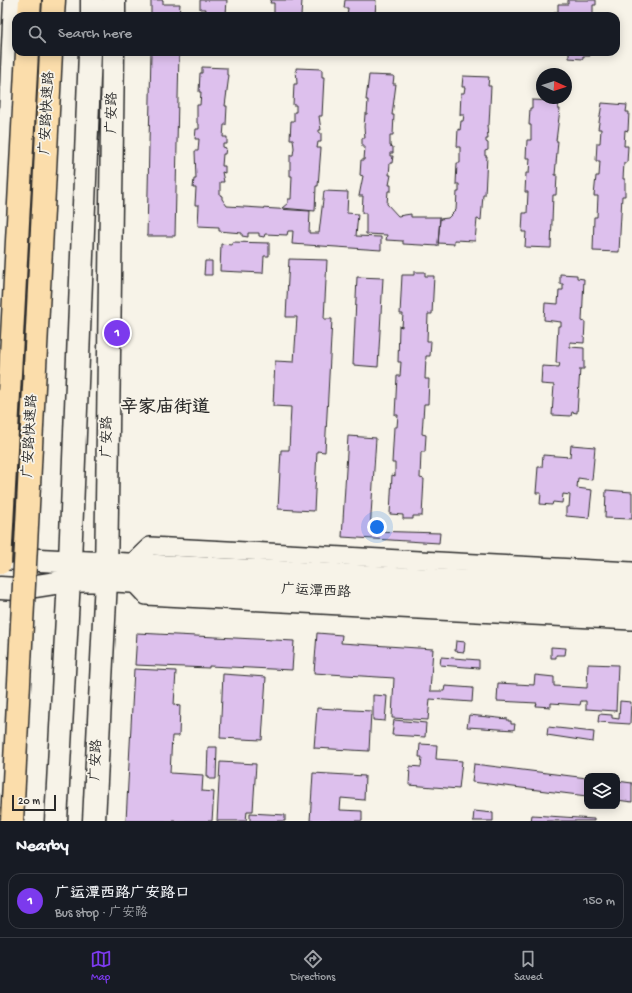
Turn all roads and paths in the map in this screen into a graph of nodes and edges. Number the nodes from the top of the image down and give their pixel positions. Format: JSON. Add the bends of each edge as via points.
{"nodes":[{"id":1,"x":15,"y":0,"type":"edge"},
{"id":2,"x":30,"y":0,"type":"edge"},
{"id":3,"x":38,"y":0,"type":"edge"},
{"id":4,"x":54,"y":0,"type":"edge"},
{"id":5,"x":92,"y":0,"type":"edge"},
{"id":6,"x":114,"y":0,"type":"edge"},
{"id":7,"x":14,"y":12,"type":"edge"},
{"id":8,"x":29,"y":12,"type":"edge"},
{"id":9,"x":39,"y":12,"type":"edge"},
{"id":10,"x":53,"y":12,"type":"edge"},
{"id":11,"x":92,"y":12,"type":"edge"},
{"id":12,"x":114,"y":12,"type":"edge"},
{"id":13,"x":13,"y":56,"type":"edge"},
{"id":14,"x":27,"y":56,"type":"edge"},
{"id":15,"x":41,"y":56,"type":"edge"},
{"id":16,"x":51,"y":56,"type":"edge"},
{"id":17,"x":90,"y":56,"type":"edge"},
{"id":18,"x":113,"y":56,"type":"edge"},
{"id":19,"x":0,"y":343,"type":"edge"},
{"id":20,"x":6,"y":560,"type":"edge"},
{"id":21,"x":69,"y":571,"type":"junction"},
{"id":22,"x":632,"y":571,"type":"edge"},
{"id":23,"x":107,"y":572,"type":"junction"},
{"id":24,"x":131,"y":573,"type":"junction"},
{"id":25,"x":632,"y":587,"type":"edge"},
{"id":26,"x":9,"y":588,"type":"edge"},
{"id":27,"x":632,"y":604,"type":"edge"},
{"id":28,"x":632,"y":621,"type":"edge"},
{"id":29,"x":10,"y":821,"type":"edge"},
{"id":30,"x":56,"y":821,"type":"edge"},
{"id":31,"x":94,"y":821,"type":"edge"}],
"edges":[{"from":1,"to":7,"type":"main road"},
{"from":2,"to":8,"type":"highway"},
{"from":3,"to":9,"type":"main road"},
{"from":4,"to":10,"type":"highway"},
{"from":5,"to":11,"type":"main road"},
{"from":6,"to":12,"type":"main road"},
{"from":13,"to":19,"type":"main road"},
{"from":14,"to":20,"type":"highway","name":"广安路快速路","bridge":true},
{"from":15,"to":20,"type":"main road"},
{"from":16,"to":29,"type":"highway","name":"广安路快速路","bridge":true},
{"from":17,"to":21,"type":"main road"},
{"from":18,"to":23,"type":"main road","name":"广安路"},
{"from":20,"to":21,"type":"main road","name":"广运潭西路"},
{"from":20,"to":26,"type":"main road"},
{"from":21,"to":23,"type":"main road","name":"广运潭西路"},
{"from":21,"to":26,"type":"main road","name":"广运潭西路"},
{"from":21,"to":30,"type":"main road"},
{"from":22,"to":24,"type":"street","via":[[150,546]]},
{"from":23,"to":24,"type":"main road","name":"广运潭西路"},
{"from":23,"to":31,"type":"main road","name":"广安路"},
{"from":24,"to":25,"type":"main road","name":"广运潭西路"},
{"from":24,"to":27,"type":"main road","name":"广运潭西路","via":[[461,601],[526,600]]},
{"from":24,"to":28,"type":"street","via":[[146,596]]},
{"from":26,"to":29,"type":"main road"}]}
